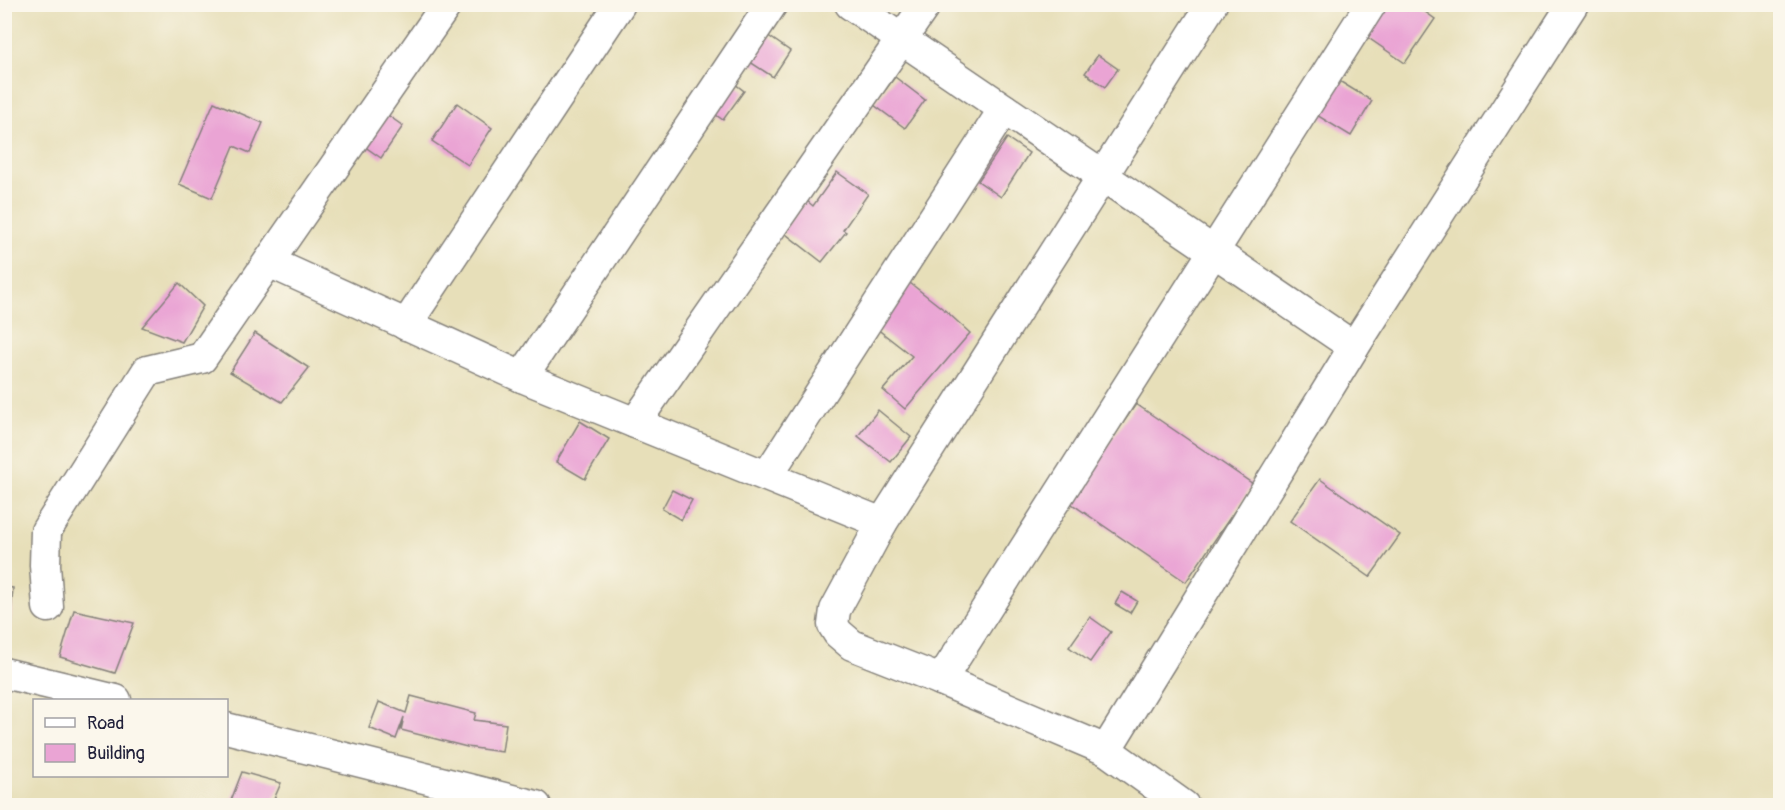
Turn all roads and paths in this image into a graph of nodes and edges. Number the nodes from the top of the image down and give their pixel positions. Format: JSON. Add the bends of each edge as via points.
{"nodes":[{"id":1,"x":447,"y":4,"type":"edge"},
{"id":2,"x":620,"y":4,"type":"edge"},
{"id":3,"x":772,"y":4,"type":"edge"},
{"id":4,"x":850,"y":4,"type":"edge"},
{"id":5,"x":926,"y":4,"type":"edge"},
{"id":6,"x":1212,"y":4,"type":"edge"},
{"id":7,"x":1371,"y":4,"type":"edge"},
{"id":8,"x":1573,"y":4,"type":"edge"},
{"id":9,"x":902,"y":40,"type":"junction"},
{"id":10,"x":1004,"y":110,"type":"junction"},
{"id":11,"x":1102,"y":176,"type":"junction"},
{"id":12,"x":1214,"y":251,"type":"junction"},
{"id":13,"x":269,"y":262,"type":"junction"},
{"id":14,"x":406,"y":325,"type":"junction"},
{"id":15,"x":1354,"y":347,"type":"junction"},
{"id":16,"x":522,"y":377,"type":"junction"},
{"id":17,"x":635,"y":423,"type":"junction"},
{"id":18,"x":767,"y":476,"type":"junction"},
{"id":19,"x":882,"y":523,"type":"junction"},
{"id":20,"x":48,"y":607,"type":"dead end"},
{"id":21,"x":4,"y":672,"type":"edge"},
{"id":22,"x":941,"y":680,"type":"junction"},
{"id":23,"x":112,"y":699,"type":"edge"},
{"id":24,"x":228,"y":729,"type":"edge"},
{"id":25,"x":1106,"y":750,"type":"junction"},
{"id":26,"x":536,"y":806,"type":"edge"},
{"id":27,"x":1184,"y":806,"type":"edge"}],
"edges":[{"from":1,"to":13,"type":"street"},
{"from":2,"to":14,"type":"street"},
{"from":3,"to":16,"type":"street"},
{"from":4,"to":9,"type":"street"},
{"from":5,"to":9,"type":"street"},
{"from":6,"to":11,"type":"street"},
{"from":7,"to":12,"type":"street"},
{"from":8,"to":15,"type":"street"},
{"from":9,"to":10,"type":"street"},
{"from":9,"to":17,"type":"street"},
{"from":10,"to":11,"type":"street"},
{"from":10,"to":18,"type":"street"},
{"from":11,"to":12,"type":"street"},
{"from":11,"to":19,"type":"street"},
{"from":12,"to":15,"type":"street"},
{"from":12,"to":22,"type":"street"},
{"from":13,"to":14,"type":"street"},
{"from":13,"to":20,"type":"street","via":[[202,358],[147,371],[46,531]]},
{"from":14,"to":16,"type":"street"},
{"from":15,"to":25,"type":"street"},
{"from":16,"to":17,"type":"street"},
{"from":17,"to":18,"type":"street"},
{"from":18,"to":19,"type":"street"},
{"from":19,"to":22,"type":"street","via":[[835,610],[833,625],[852,645]]},
{"from":21,"to":23,"type":"street"},
{"from":22,"to":25,"type":"street"},
{"from":24,"to":26,"type":"street"},
{"from":25,"to":27,"type":"street"}]}
